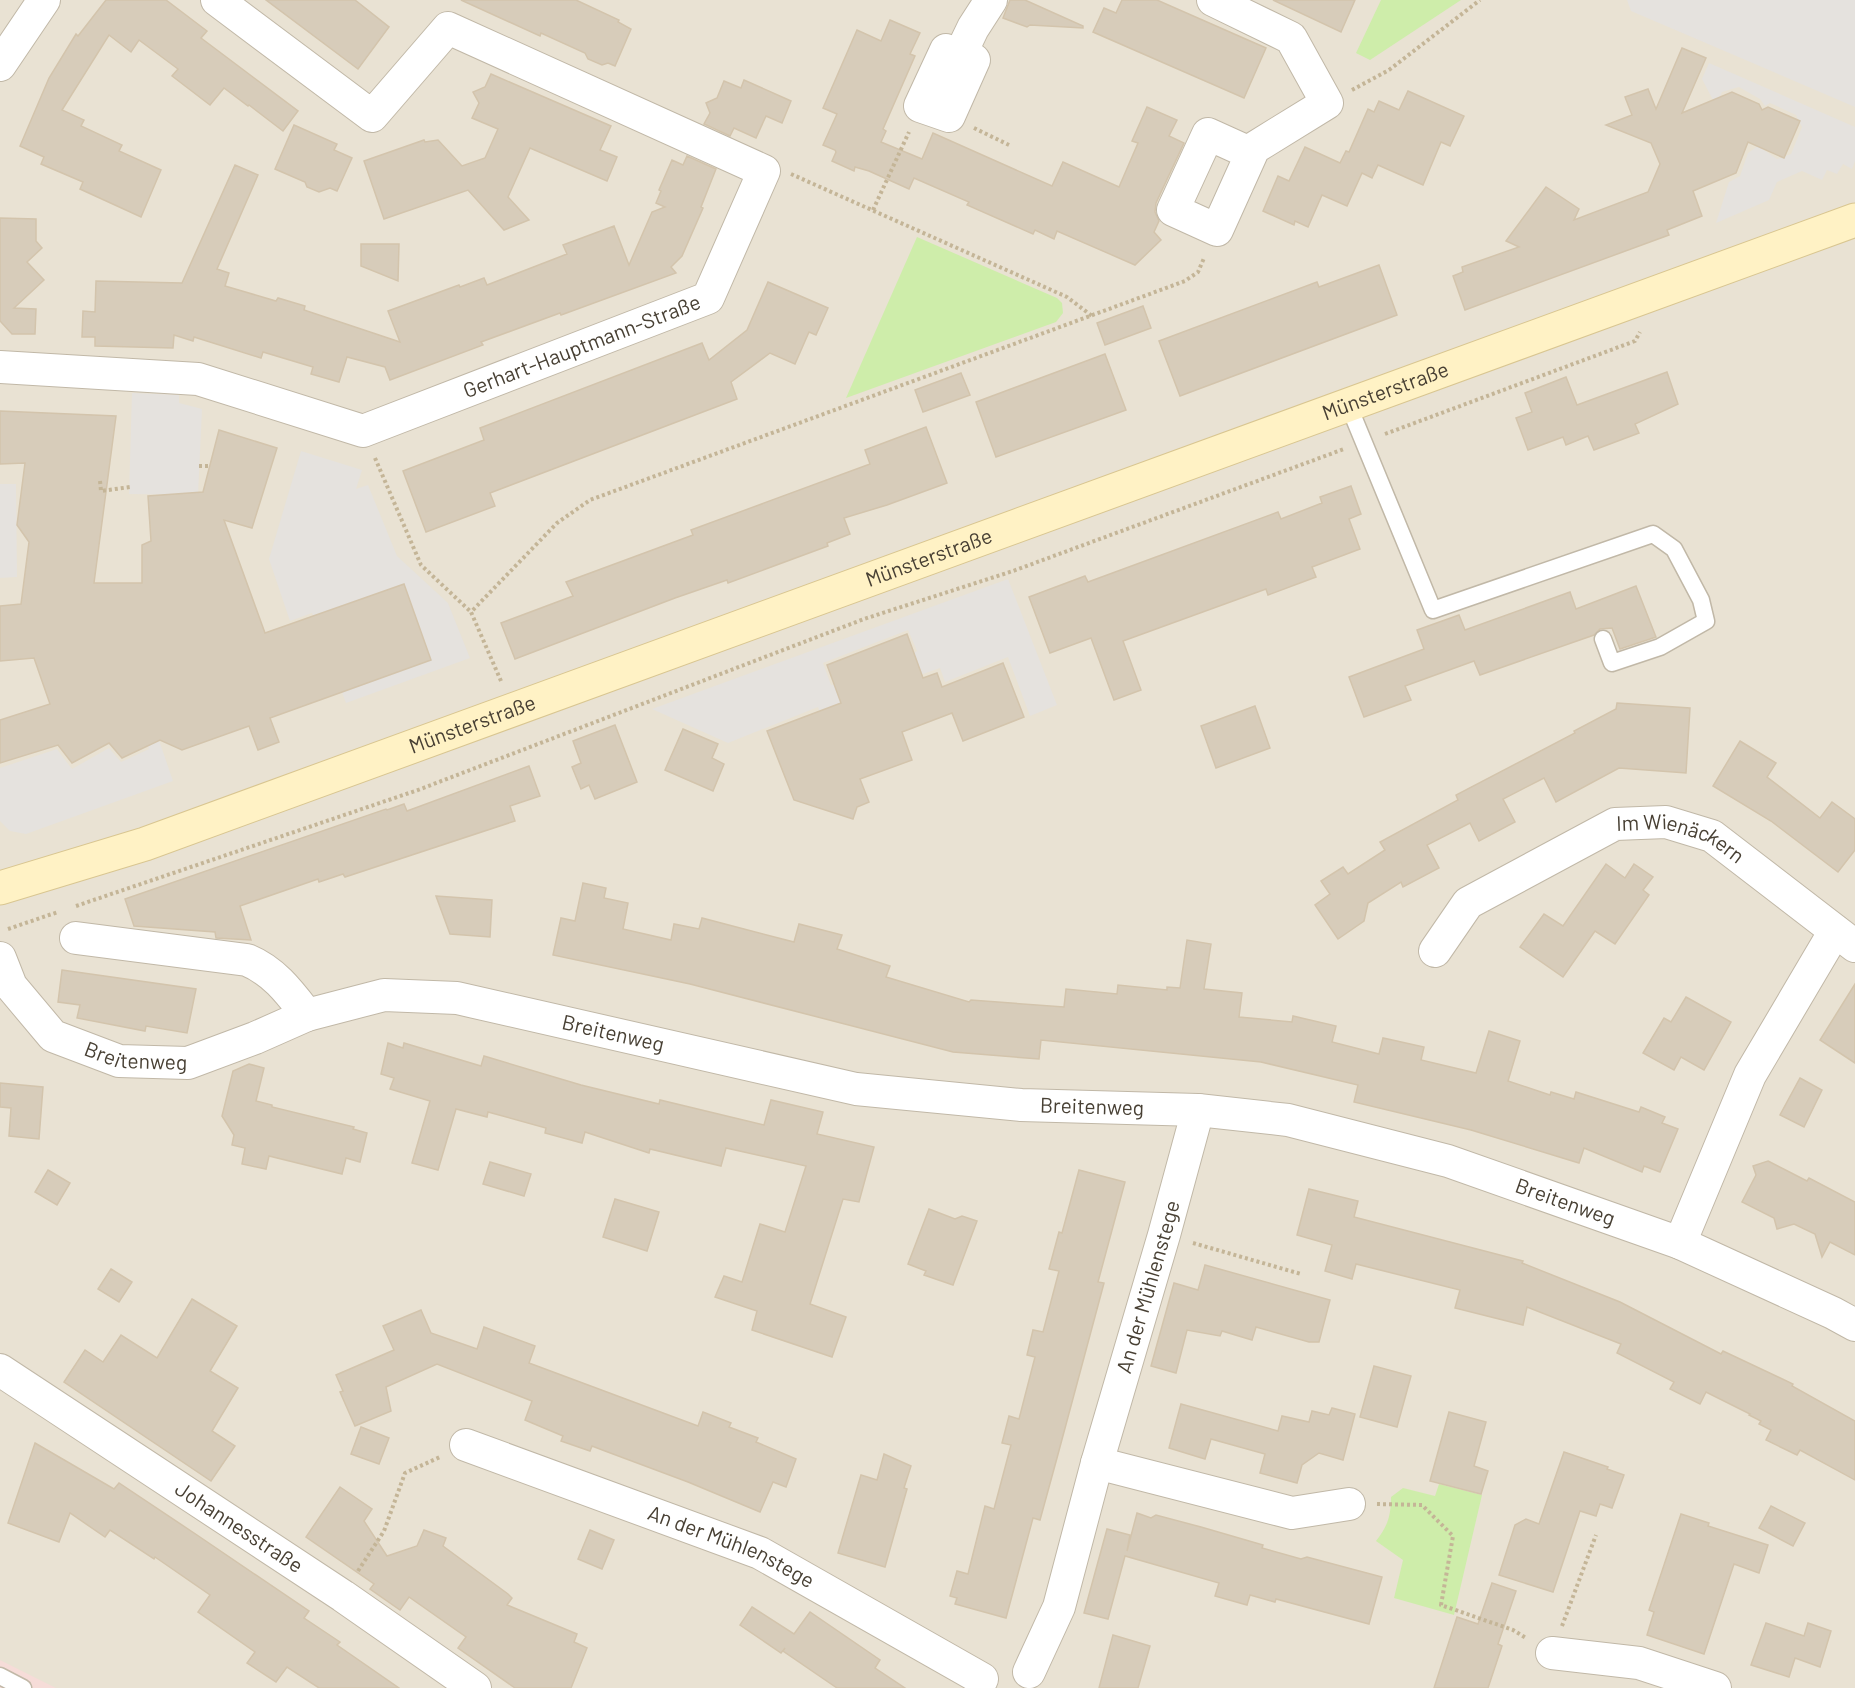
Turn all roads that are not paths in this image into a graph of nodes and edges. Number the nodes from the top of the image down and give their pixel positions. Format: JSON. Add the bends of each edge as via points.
{"nodes":[{"id":1,"x":44,"y":0,"type":"edge"},
{"id":2,"x":217,"y":0,"type":"edge"},
{"id":3,"x":991,"y":0,"type":"edge"},
{"id":4,"x":1213,"y":0,"type":"edge"},
{"id":5,"x":960,"y":55,"type":"junction"},
{"id":6,"x":0,"y":65,"type":"edge"},
{"id":7,"x":1251,"y":153,"type":"junction"},
{"id":8,"x":1855,"y":220,"type":"edge"},
{"id":9,"x":0,"y":367,"type":"edge"},
{"id":10,"x":1348,"y":404,"type":"junction"},
{"id":11,"x":1603,"y":639,"type":"dead end"},
{"id":12,"x":0,"y":888,"type":"edge"},
{"id":13,"x":76,"y":938,"type":"dead end"},
{"id":14,"x":1845,"y":939,"type":"edge"},
{"id":15,"x":1435,"y":951,"type":"dead end"},
{"id":16,"x":0,"y":958,"type":"edge"},
{"id":17,"x":307,"y":1015,"type":"junction"},
{"id":18,"x":1198,"y":1110,"type":"junction"},
{"id":19,"x":1680,"y":1243,"type":"junction"},
{"id":20,"x":1855,"y":1326,"type":"edge"},
{"id":21,"x":0,"y":1370,"type":"edge"},
{"id":22,"x":466,"y":1445,"type":"road end"},
{"id":23,"x":1097,"y":1463,"type":"junction"},
{"id":24,"x":1349,"y":1504,"type":"road end"},
{"id":25,"x":1552,"y":1653,"type":"road end"},
{"id":26,"x":1031,"y":1680,"type":"edge"},
{"id":27,"x":2,"y":1681,"type":"edge"},
{"id":28,"x":983,"y":1684,"type":"edge"},
{"id":29,"x":23,"y":1688,"type":"edge"},
{"id":30,"x":475,"y":1688,"type":"edge"},
{"id":31,"x":1714,"y":1688,"type":"edge"}],
"edges":[{"from":1,"to":6,"type":"street"},
{"from":2,"to":9,"type":"street","name":"Gerhart-Hauptmann-Straße","via":[[372,117],[448,28],[764,171],[708,298],[363,431],[198,379]]},
{"from":3,"to":5,"type":"street"},
{"from":4,"to":7,"type":"street","via":[[1291,38],[1327,102]]},
{"from":5,"to":5,"type":"street","via":[[974,60],[949,116],[920,106],[946,50]]},
{"from":7,"to":7,"type":"street","via":[[1217,230],[1173,210],[1208,134]]},
{"from":8,"to":10,"type":"main road","name":"Münsterstraße"},
{"from":10,"to":11,"type":"lane","via":[[1433,610],[1653,534],[1674,549],[1701,600],[1706,621],[1660,647],[1612,663]]},
{"from":10,"to":12,"type":"main road","name":"Münsterstraße","via":[[145,844]]},
{"from":13,"to":17,"type":"street","via":[[248,960],[269,972]]},
{"from":14,"to":15,"type":"street","name":"Im Wienäckern","via":[[1712,836],[1666,822],[1616,824],[1468,903]]},
{"from":14,"to":19,"type":"street","name":"Im Wienäckern","via":[[1750,1075]]},
{"from":16,"to":17,"type":"street","name":"Breitenweg","via":[[11,986],[53,1036],[119,1061],[188,1063]]},
{"from":17,"to":18,"type":"street","name":"Breitenweg","via":[[384,995],[457,998],[856,1089],[1021,1105]]},
{"from":18,"to":19,"type":"street","name":"Breitenweg","via":[[1288,1120],[1448,1161]]},
{"from":18,"to":23,"type":"street","name":"An der Mühlenstege"},
{"from":19,"to":20,"type":"street","name":"Breitenweg"},
{"from":21,"to":30,"type":"street","name":"Johannesstraße","via":[[343,1596]]},
{"from":22,"to":28,"type":"street","name":"An der Mühlenstege","via":[[760,1553]]},
{"from":23,"to":24,"type":"street","via":[[1292,1513]]},
{"from":23,"to":26,"type":"street","name":"An der Mühlenstege","via":[[1059,1607]]},
{"from":25,"to":31,"type":"street","via":[[1639,1663]]},
{"from":26,"to":28,"type":"street","name":"An der Mühlenstege"},
{"from":27,"to":29,"type":"lane"}]}
